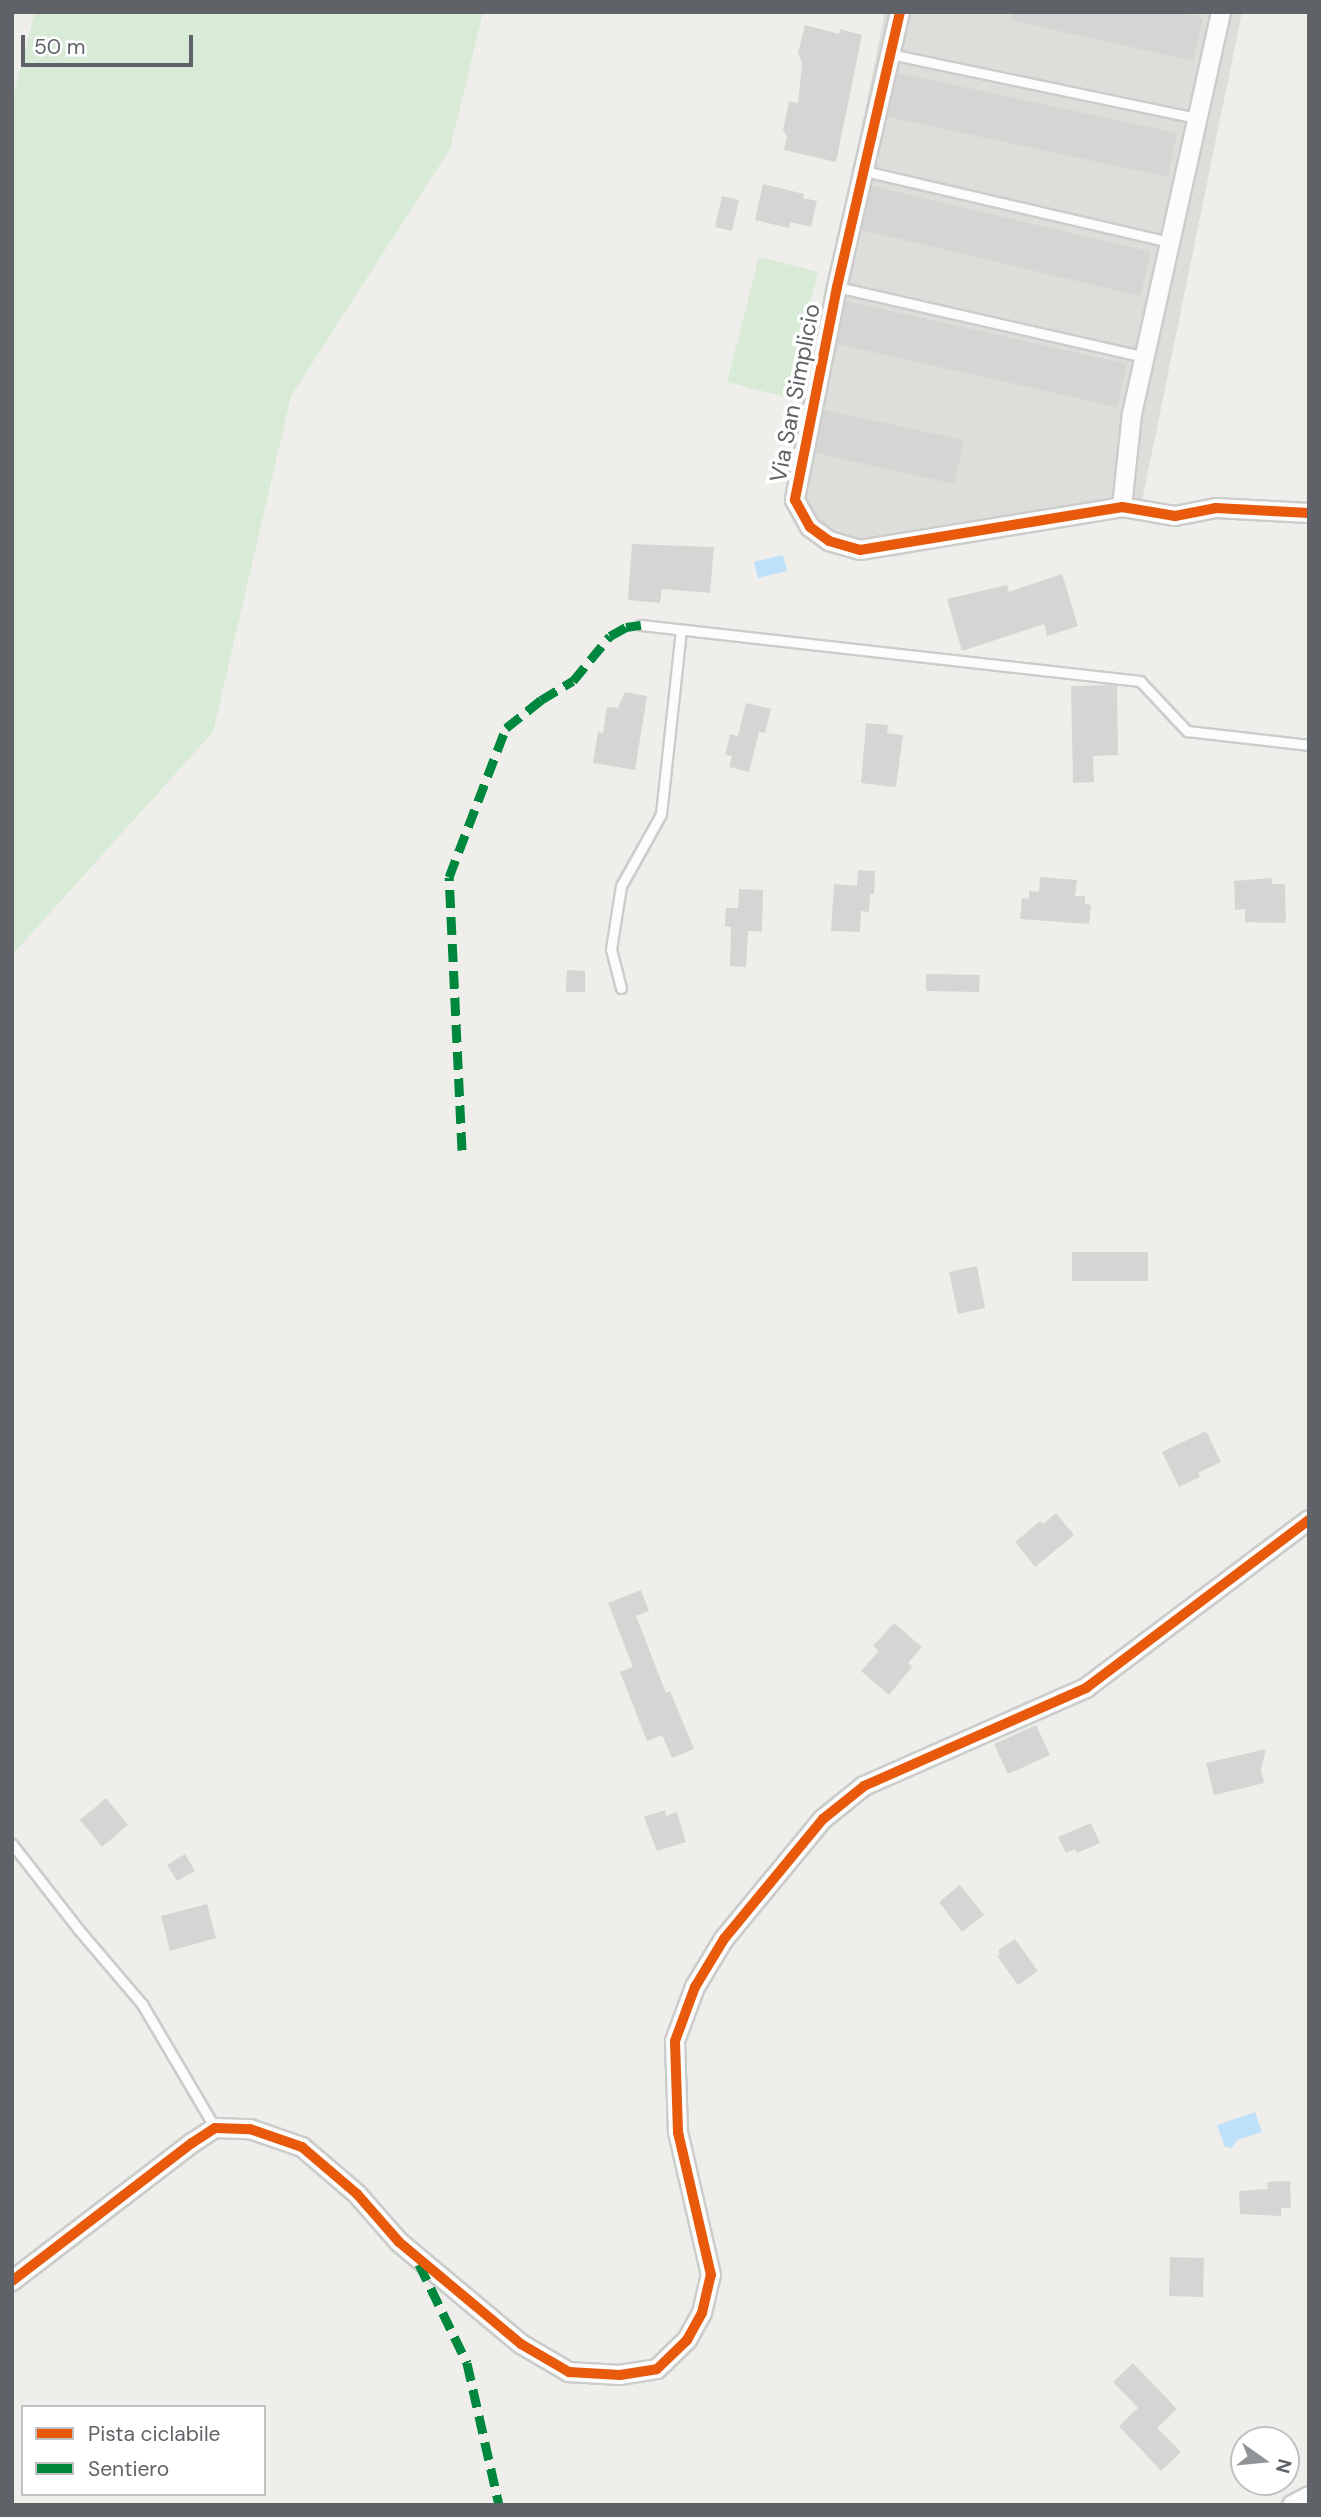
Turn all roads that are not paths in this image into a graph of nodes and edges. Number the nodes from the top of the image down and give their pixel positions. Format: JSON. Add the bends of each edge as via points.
{"nodes":[{"id":1,"x":900,"y":12,"type":"edge"},
{"id":2,"x":1220,"y":12,"type":"edge"},
{"id":3,"x":890,"y":54,"type":"junction"},
{"id":4,"x":1197,"y":118,"type":"junction"},
{"id":5,"x":864,"y":171,"type":"junction"},
{"id":6,"x":1170,"y":242,"type":"junction"},
{"id":7,"x":837,"y":287,"type":"junction"},
{"id":8,"x":1144,"y":358,"type":"junction"},
{"id":9,"x":1122,"y":507,"type":"junction"},
{"id":10,"x":1309,"y":513,"type":"edge"},
{"id":11,"x":641,"y":625,"type":"dead end"},
{"id":12,"x":681,"y":630,"type":"junction"},
{"id":13,"x":1309,"y":745,"type":"edge"},
{"id":14,"x":621,"y":988,"type":"dead end"},
{"id":15,"x":1309,"y":1520,"type":"edge"},
{"id":16,"x":12,"y":1844,"type":"edge"},
{"id":17,"x":215,"y":2128,"type":"junction"},
{"id":18,"x":12,"y":2281,"type":"edge"},
{"id":19,"x":1309,"y":2496,"type":"edge"},
{"id":20,"x":1292,"y":2505,"type":"edge"}],
"edges":[{"from":1,"to":3,"type":"street","name":"Via San Simplicio"},
{"from":2,"to":4,"type":"street"},
{"from":3,"to":4,"type":"lane"},
{"from":3,"to":5,"type":"street","name":"Via San Simplicio"},
{"from":4,"to":6,"type":"street"},
{"from":5,"to":6,"type":"lane"},
{"from":5,"to":7,"type":"street","name":"Via San Simplicio"},
{"from":6,"to":8,"type":"street"},
{"from":7,"to":8,"type":"lane"},
{"from":7,"to":9,"type":"street","name":"Via San Simplicio","via":[[796,500],[810,527],[829,541],[860,550]]},
{"from":8,"to":9,"type":"street","via":[[1132,414]]},
{"from":9,"to":10,"type":"street","name":"Via San Simplicio","via":[[1175,516],[1216,508]]},
{"from":11,"to":12,"type":"lane"},
{"from":12,"to":13,"type":"lane","via":[[1140,681],[1187,730]]},
{"from":12,"to":14,"type":"lane","via":[[661,814],[621,886],[611,949]]},
{"from":15,"to":17,"type":"street","via":[[1086,1688],[864,1786],[823,1819],[724,1939],[695,1987],[675,2041],[678,2132],[710,2275],[702,2313],[687,2340],[657,2369],[620,2375],[569,2372],[521,2344],[399,2242],[357,2194],[302,2147],[250,2129]]},
{"from":16,"to":17,"type":"lane","via":[[142,2004]]},
{"from":17,"to":18,"type":"street","via":[[163,2162]]},
{"from":19,"to":20,"type":"street"}]}
